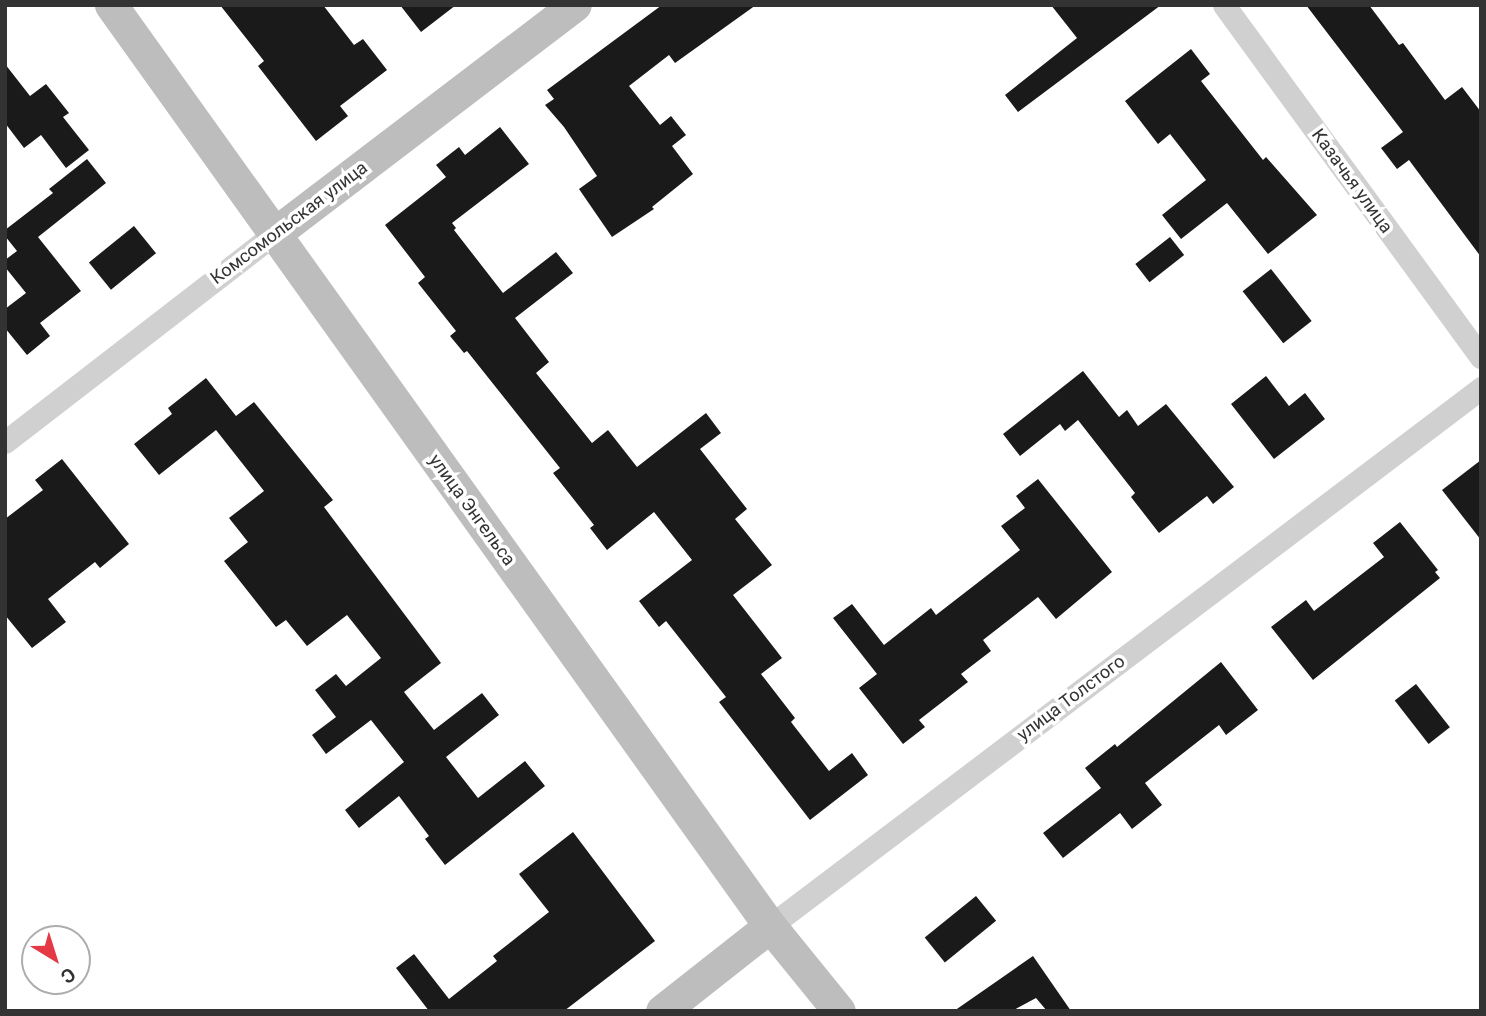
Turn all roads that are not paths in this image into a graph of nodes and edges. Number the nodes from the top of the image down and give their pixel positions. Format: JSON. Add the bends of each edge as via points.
{"nodes":[{"id":1,"x":111,"y":5,"type":"edge"},
{"id":2,"x":575,"y":5,"type":"edge"},
{"id":3,"x":1224,"y":5,"type":"edge"},
{"id":4,"x":274,"y":234,"type":"junction"},
{"id":5,"x":1481,"y":357,"type":"edge"},
{"id":6,"x":1481,"y":388,"type":"edge"},
{"id":7,"x":5,"y":442,"type":"edge"},
{"id":8,"x":770,"y":926,"type":"junction"},
{"id":9,"x":662,"y":1011,"type":"edge"},
{"id":10,"x":839,"y":1011,"type":"edge"}],
"edges":[{"from":1,"to":4,"type":"main road","name":"улица Энгельса"},
{"from":2,"to":4,"type":"main road","name":"Комсомольская улица"},
{"from":3,"to":5,"type":"street","name":"Казачья улица"},
{"from":4,"to":7,"type":"street","name":"Комсомольская улица"},
{"from":4,"to":8,"type":"main road","name":"улица Энгельса"},
{"from":6,"to":8,"type":"street","name":"улица Толстого"},
{"from":8,"to":9,"type":"main road","name":"улица Толстого"},
{"from":8,"to":10,"type":"main road","name":"улица Энгельса"}]}
